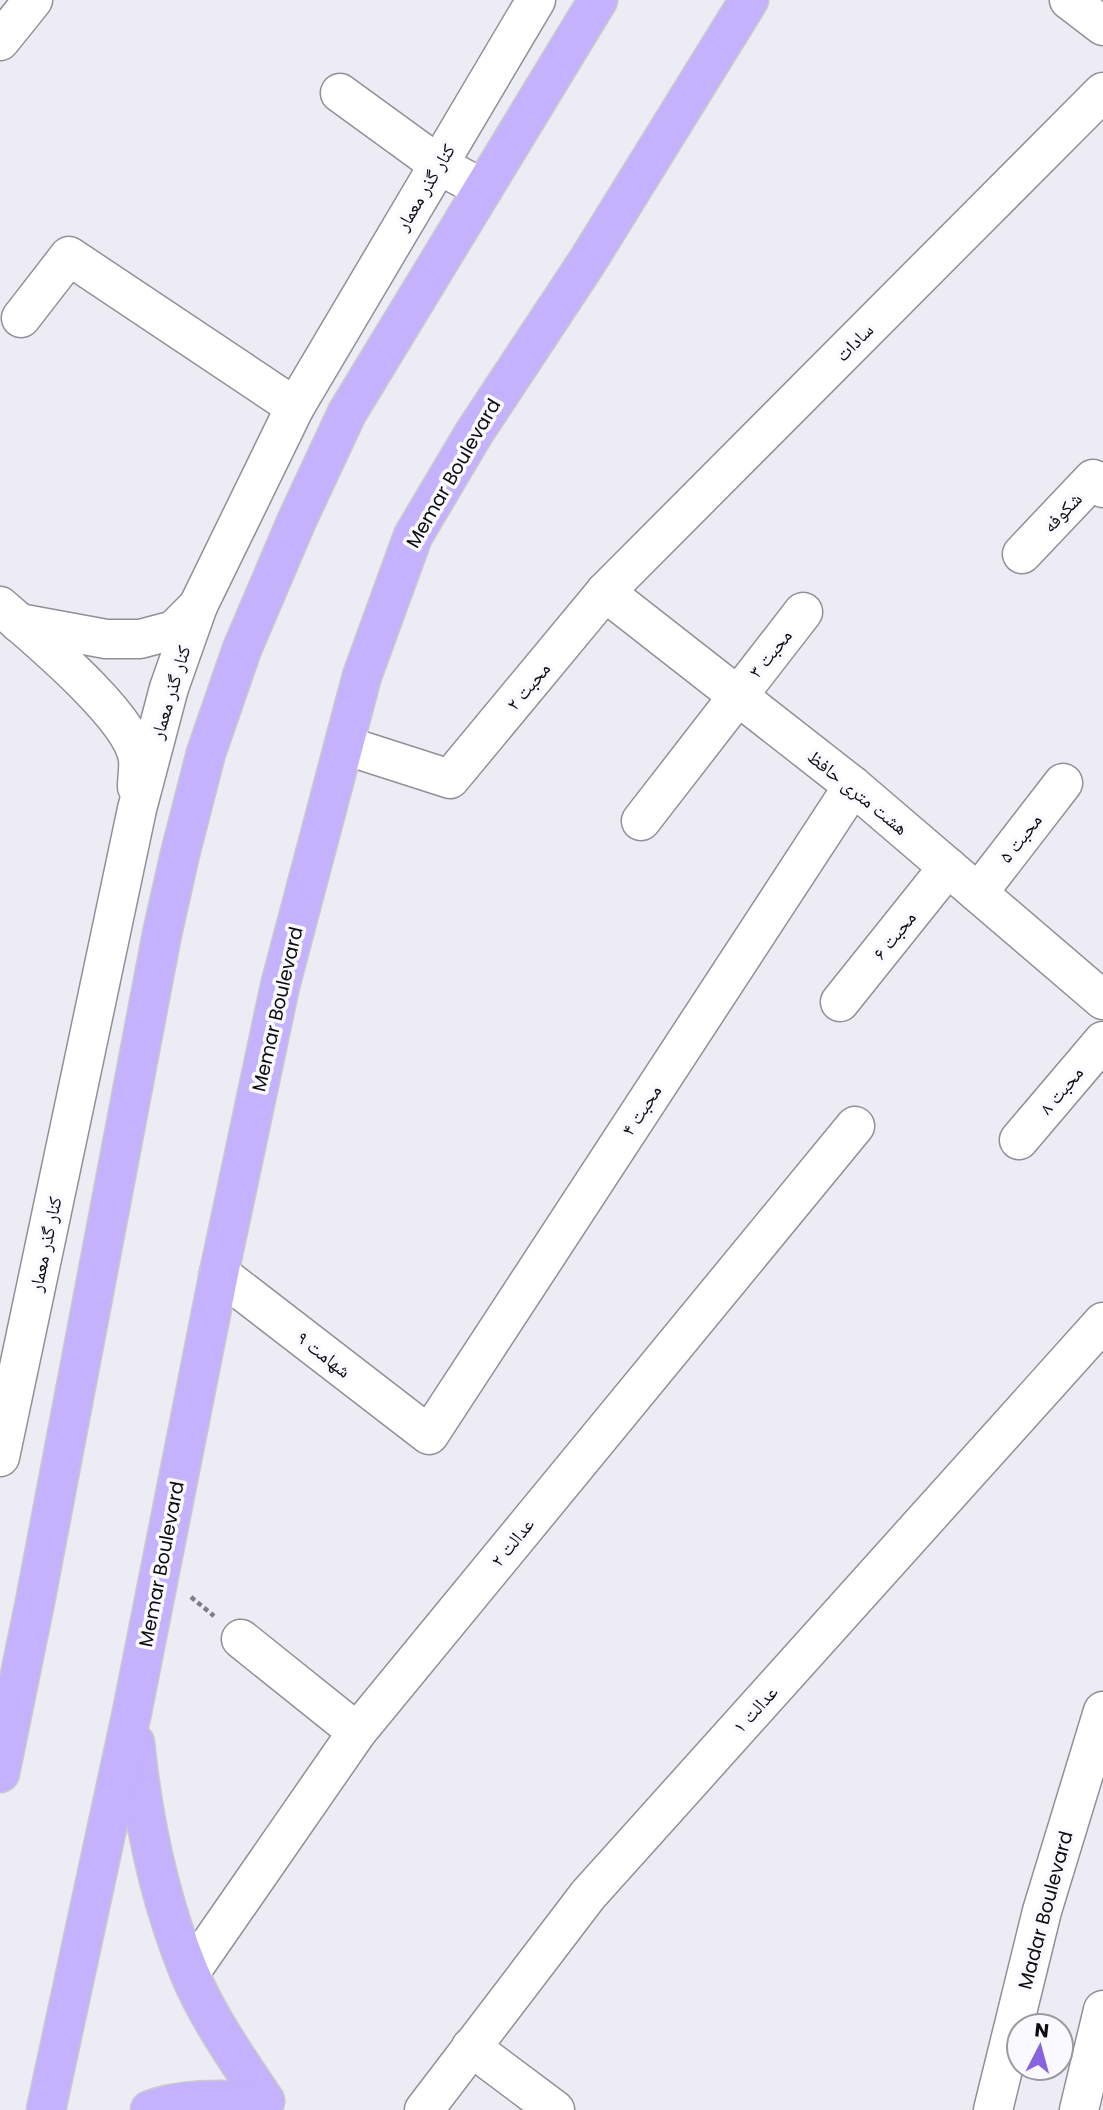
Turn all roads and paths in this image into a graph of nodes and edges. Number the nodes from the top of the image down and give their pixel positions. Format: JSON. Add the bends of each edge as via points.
{"nodes":[{"id":1,"x":33,"y":0,"type":"edge"},
{"id":2,"x":536,"y":0,"type":"edge"},
{"id":3,"x":598,"y":0,"type":"edge"},
{"id":4,"x":749,"y":0,"type":"edge"},
{"id":5,"x":1069,"y":0,"type":"edge"},
{"id":6,"x":1103,"y":26,"type":"edge"},
{"id":7,"x":0,"y":41,"type":"edge"},
{"id":8,"x":1103,"y":92,"type":"edge"},
{"id":9,"x":340,"y":93,"type":"dead end"},
{"id":10,"x":439,"y":165,"type":"junction"},
{"id":11,"x":484,"y":189,"type":"junction"},
{"id":12,"x":21,"y":318,"type":"dead end"},
{"id":13,"x":295,"y":407,"type":"junction"},
{"id":14,"x":1103,"y":488,"type":"edge"},
{"id":15,"x":1022,"y":554,"type":"dead end"},
{"id":16,"x":605,"y":592,"type":"junction"},
{"id":17,"x":198,"y":606,"type":"junction"},
{"id":18,"x":803,"y":612,"type":"dead end"},
{"id":19,"x":10,"y":615,"type":"edge"},
{"id":20,"x":736,"y":695,"type":"junction"},
{"id":21,"x":344,"y":745,"type":"junction"},
{"id":22,"x":1063,"y":783,"type":"dead end"},
{"id":23,"x":853,"y":786,"type":"junction"},
{"id":24,"x":137,"y":809,"type":"junction"},
{"id":25,"x":641,"y":821,"type":"dead end"},
{"id":26,"x":948,"y":867,"type":"junction"},
{"id":27,"x":978,"y":893,"type":"junction"},
{"id":28,"x":1103,"y":1000,"type":"edge"},
{"id":29,"x":840,"y":1002,"type":"dead end"},
{"id":30,"x":1103,"y":1041,"type":"edge"},
{"id":31,"x":855,"y":1126,"type":"dead end"},
{"id":32,"x":1019,"y":1140,"type":"dead end"},
{"id":33,"x":219,"y":1273,"type":"junction"},
{"id":34,"x":1103,"y":1322,"type":"edge"},
{"id":35,"x":429,"y":1435,"type":"joint"},
{"id":36,"x":0,"y":1457,"type":"edge"},
{"id":37,"x":159,"y":1569,"type":"junction"},
{"id":38,"x":241,"y":1639,"type":"joint"},
{"id":39,"x":1103,"y":1711,"type":"edge"},
{"id":40,"x":132,"y":1712,"type":"junction"},
{"id":41,"x":357,"y":1732,"type":"junction"},
{"id":42,"x":2,"y":1753,"type":"edge"},
{"id":43,"x":190,"y":1973,"type":"junction"},
{"id":44,"x":1103,"y":2012,"type":"edge"},
{"id":45,"x":471,"y":2047,"type":"junction"},
{"id":46,"x":44,"y":2104,"type":"edge"},
{"id":47,"x":271,"y":2106,"type":"edge"},
{"id":48,"x":150,"y":2110,"type":"edge"},
{"id":49,"x":424,"y":2110,"type":"edge"},
{"id":50,"x":555,"y":2110,"type":"edge"},
{"id":51,"x":993,"y":2110,"type":"edge"},
{"id":52,"x":1079,"y":2110,"type":"edge"}],
"edges":[{"from":1,"to":7,"type":"street"},
{"from":2,"to":10,"type":"street","name":"کنار گذر معمار"},
{"from":3,"to":11,"type":"main road"},
{"from":4,"to":21,"type":"main road","name":"Memar Boulevard","via":[[413,536],[362,676]]},
{"from":5,"to":6,"type":"street"},
{"from":8,"to":16,"type":"street","name":"سادات"},
{"from":9,"to":10,"type":"street"},
{"from":10,"to":11,"type":"street"},
{"from":10,"to":13,"type":"street","name":"کنار گذر معمار"},
{"from":11,"to":42,"type":"main road","via":[[348,413],[258,610],[206,753],[162,934]]},
{"from":12,"to":13,"type":"street","via":[[69,256]]},
{"from":13,"to":17,"type":"street","name":"کنار گذر معمار"},
{"from":14,"to":15,"type":"street","name":"شکوفه","via":[[1093,479]]},
{"from":16,"to":20,"type":"street","name":"هشت متری حافظ"},
{"from":16,"to":21,"type":"street","name":"محبت ۲","via":[[450,779]]},
{"from":17,"to":19,"type":"street","via":[[174,630],[140,639],[106,639]]},
{"from":17,"to":24,"type":"street","name":"کنار گذر معمار","via":[[169,688]]},
{"from":18,"to":20,"type":"street","name":"محبت ۳"},
{"from":19,"to":24,"type":"street","via":[[73,671],[125,728],[138,757]]},
{"from":20,"to":23,"type":"street","name":"هشت متری حافظ"},
{"from":20,"to":25,"type":"street","name":"محبت ۳"},
{"from":21,"to":33,"type":"main road","name":"Memar Boulevard","via":[[280,986]]},
{"from":22,"to":27,"type":"street","name":"محبت ۵"},
{"from":23,"to":26,"type":"street","name":"هشت متری حافظ"},
{"from":23,"to":35,"type":"street","name":"محبت ۴"},
{"from":24,"to":36,"type":"street","name":"کنار گذر معمار"},
{"from":26,"to":27,"type":"street","name":"هشت متری حافظ"},
{"from":26,"to":29,"type":"street","name":"محبت ۶"},
{"from":27,"to":28,"type":"street","name":"هشت متری حافظ"},
{"from":30,"to":32,"type":"street","name":"محبت ۸"},
{"from":31,"to":41,"type":"street","name":"عدالت ۲"},
{"from":33,"to":35,"type":"street","name":"شهامت ۹"},
{"from":33,"to":37,"type":"main road","name":"Memar Boulevard"},
{"from":34,"to":45,"type":"street","name":"عدالت ۱","via":[[588,1895]]},
{"from":37,"to":38,"type":"path"},
{"from":37,"to":40,"type":"main road","name":"Memar Boulevard"},
{"from":38,"to":41,"type":"street"},
{"from":39,"to":51,"type":"street","name":"Madar Boulevard","via":[[1042,1911]]},
{"from":40,"to":43,"type":"main road","via":[[141,1795],[158,1881]]},
{"from":40,"to":46,"type":"main road","name":"Memar Boulevard"},
{"from":41,"to":43,"type":"street","name":"عدالت ۲"},
{"from":43,"to":47,"type":"main road","via":[[224,2038]]},
{"from":44,"to":52,"type":"street"},
{"from":45,"to":49,"type":"street","name":"عدالت ۱"},
{"from":45,"to":50,"type":"street"},
{"from":47,"to":48,"type":"main road","via":[[215,2099]]}]}
